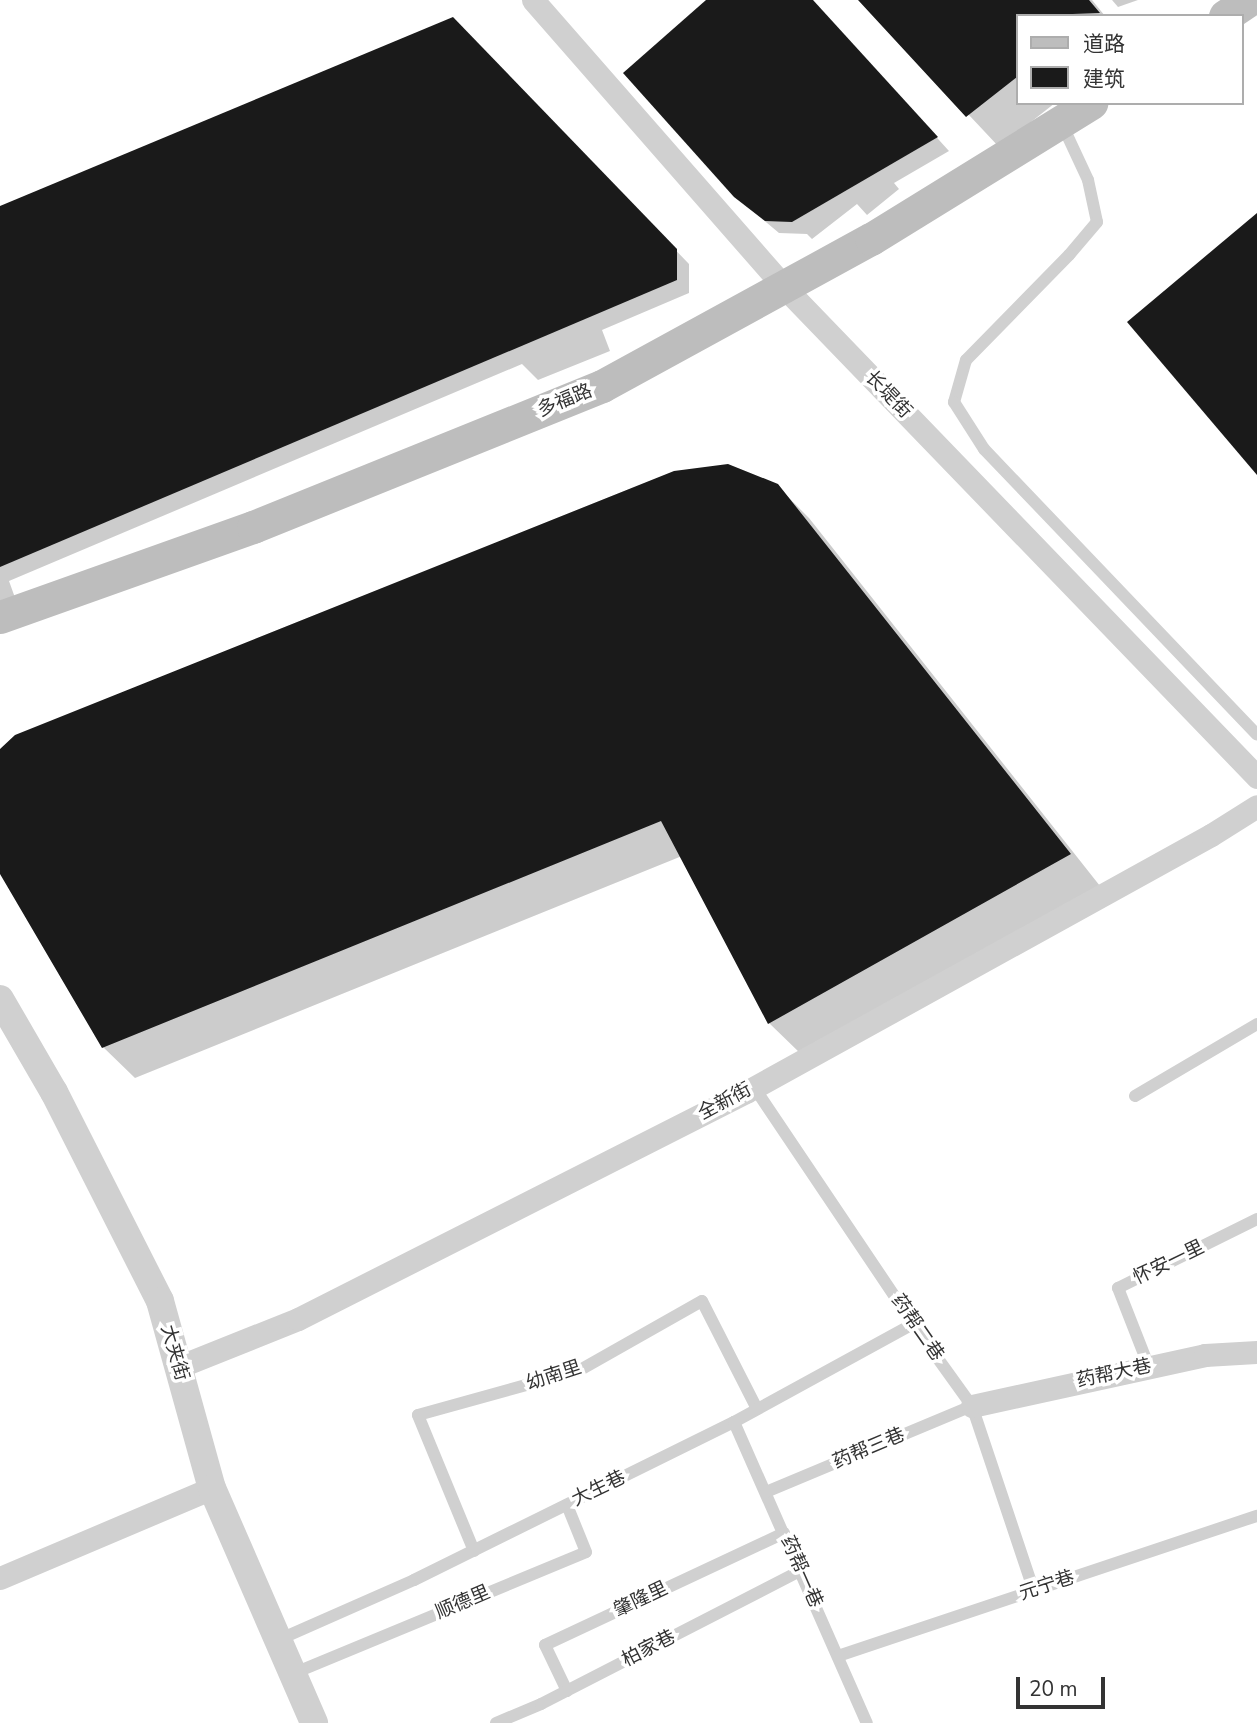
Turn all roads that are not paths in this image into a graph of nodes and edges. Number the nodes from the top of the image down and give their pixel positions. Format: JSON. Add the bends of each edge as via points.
{"nodes":[{"id":1,"x":533,"y":0,"type":"edge"},
{"id":2,"x":1249,"y":0,"type":"edge"},
{"id":3,"x":1228,"y":14,"type":"edge"},
{"id":4,"x":1088,"y":105,"type":"edge"},
{"id":5,"x":1061,"y":122,"type":"junction"},
{"id":6,"x":784,"y":287,"type":"junction"},
{"id":7,"x":0,"y":617,"type":"edge"},
{"id":8,"x":1257,"y":735,"type":"edge"},
{"id":9,"x":1257,"y":777,"type":"edge"},
{"id":10,"x":1257,"y":806,"type":"edge"},
{"id":11,"x":0,"y":999,"type":"edge"},
{"id":12,"x":1257,"y":1024,"type":"edge"},
{"id":13,"x":754,"y":1087,"type":"junction"},
{"id":14,"x":1136,"y":1096,"type":"dead end"},
{"id":15,"x":1257,"y":1219,"type":"edge"},
{"id":16,"x":913,"y":1324,"type":"junction"},
{"id":17,"x":1256,"y":1358,"type":"edge"},
{"id":18,"x":178,"y":1367,"type":"junction"},
{"id":19,"x":1149,"y":1367,"type":"junction"},
{"id":20,"x":972,"y":1406,"type":"junction"},
{"id":21,"x":757,"y":1409,"type":"junction"},
{"id":22,"x":734,"y":1422,"type":"junction"},
{"id":23,"x":212,"y":1488,"type":"junction"},
{"id":24,"x":765,"y":1492,"type":"junction"},
{"id":25,"x":567,"y":1504,"type":"junction"},
{"id":26,"x":1257,"y":1516,"type":"edge"},
{"id":27,"x":784,"y":1533,"type":"junction"},
{"id":28,"x":474,"y":1551,"type":"junction"},
{"id":29,"x":800,"y":1571,"type":"junction"},
{"id":30,"x":0,"y":1578,"type":"edge"},
{"id":31,"x":1034,"y":1591,"type":"junction"},
{"id":32,"x":278,"y":1640,"type":"junction"},
{"id":33,"x":838,"y":1656,"type":"junction"},
{"id":34,"x":292,"y":1674,"type":"junction"},
{"id":35,"x":567,"y":1691,"type":"junction"},
{"id":36,"x":314,"y":1723,"type":"edge"},
{"id":37,"x":496,"y":1723,"type":"edge"},
{"id":38,"x":867,"y":1723,"type":"edge"}],
"edges":[{"from":1,"to":6,"type":"street","name":"长堤街"},
{"from":2,"to":3,"type":"main road"},
{"from":4,"to":5,"type":"main road","name":"多福路"},
{"from":5,"to":6,"type":"main road","name":"多福路"},
{"from":5,"to":8,"type":"lane","via":[[1088,180],[1097,222],[966,360],[954,402],[984,449]]},
{"from":6,"to":7,"type":"main road","name":"多福路","via":[[602,386],[253,527]]},
{"from":6,"to":9,"type":"street","name":"长堤街"},
{"from":10,"to":13,"type":"street","name":"全新街"},
{"from":11,"to":18,"type":"street","name":"大夹街","via":[[54,1092],[160,1301]]},
{"from":12,"to":14,"type":"lane"},
{"from":13,"to":16,"type":"lane","name":"药帮二巷"},
{"from":13,"to":18,"type":"street","name":"全新街","via":[[298,1319]]},
{"from":15,"to":19,"type":"lane","name":"怀安一里","via":[[1118,1288]]},
{"from":16,"to":20,"type":"lane","name":"药帮二巷"},
{"from":16,"to":21,"type":"lane","name":"大生巷"},
{"from":17,"to":19,"type":"street","name":"药帮大巷","via":[[1205,1355]]},
{"from":18,"to":23,"type":"street","name":"大夹街"},
{"from":19,"to":20,"type":"street","name":"药帮大巷"},
{"from":20,"to":24,"type":"lane","name":"药帮三巷"},
{"from":20,"to":31,"type":"lane","name":"药帮二巷"},
{"from":21,"to":22,"type":"lane","name":"大生巷"},
{"from":21,"to":28,"type":"lane","name":"幼南里","via":[[702,1301],[580,1370],[418,1415]]},
{"from":22,"to":24,"type":"lane","name":"药帮一巷"},
{"from":22,"to":25,"type":"lane","name":"大生巷"},
{"from":23,"to":30,"type":"street"},
{"from":23,"to":32,"type":"street","name":"大夹街"},
{"from":24,"to":27,"type":"lane","name":"药帮一巷"},
{"from":25,"to":28,"type":"lane","name":"大生巷"},
{"from":25,"to":34,"type":"lane","name":"顺德里","via":[[586,1552]]},
{"from":26,"to":31,"type":"lane","name":"元宁巷"},
{"from":27,"to":29,"type":"lane","name":"药帮一巷"},
{"from":27,"to":35,"type":"lane","name":"肇隆里","via":[[545,1645]]},
{"from":28,"to":32,"type":"lane","name":"大生巷"},
{"from":29,"to":33,"type":"lane","name":"药帮一巷"},
{"from":29,"to":35,"type":"lane","name":"柏家巷"},
{"from":31,"to":33,"type":"lane","name":"元宁巷"},
{"from":32,"to":34,"type":"street","name":"大夹街"},
{"from":33,"to":38,"type":"lane","name":"药帮一巷"},
{"from":34,"to":36,"type":"street","name":"大夹街"},
{"from":35,"to":37,"type":"lane","name":"柏家巷"}]}
